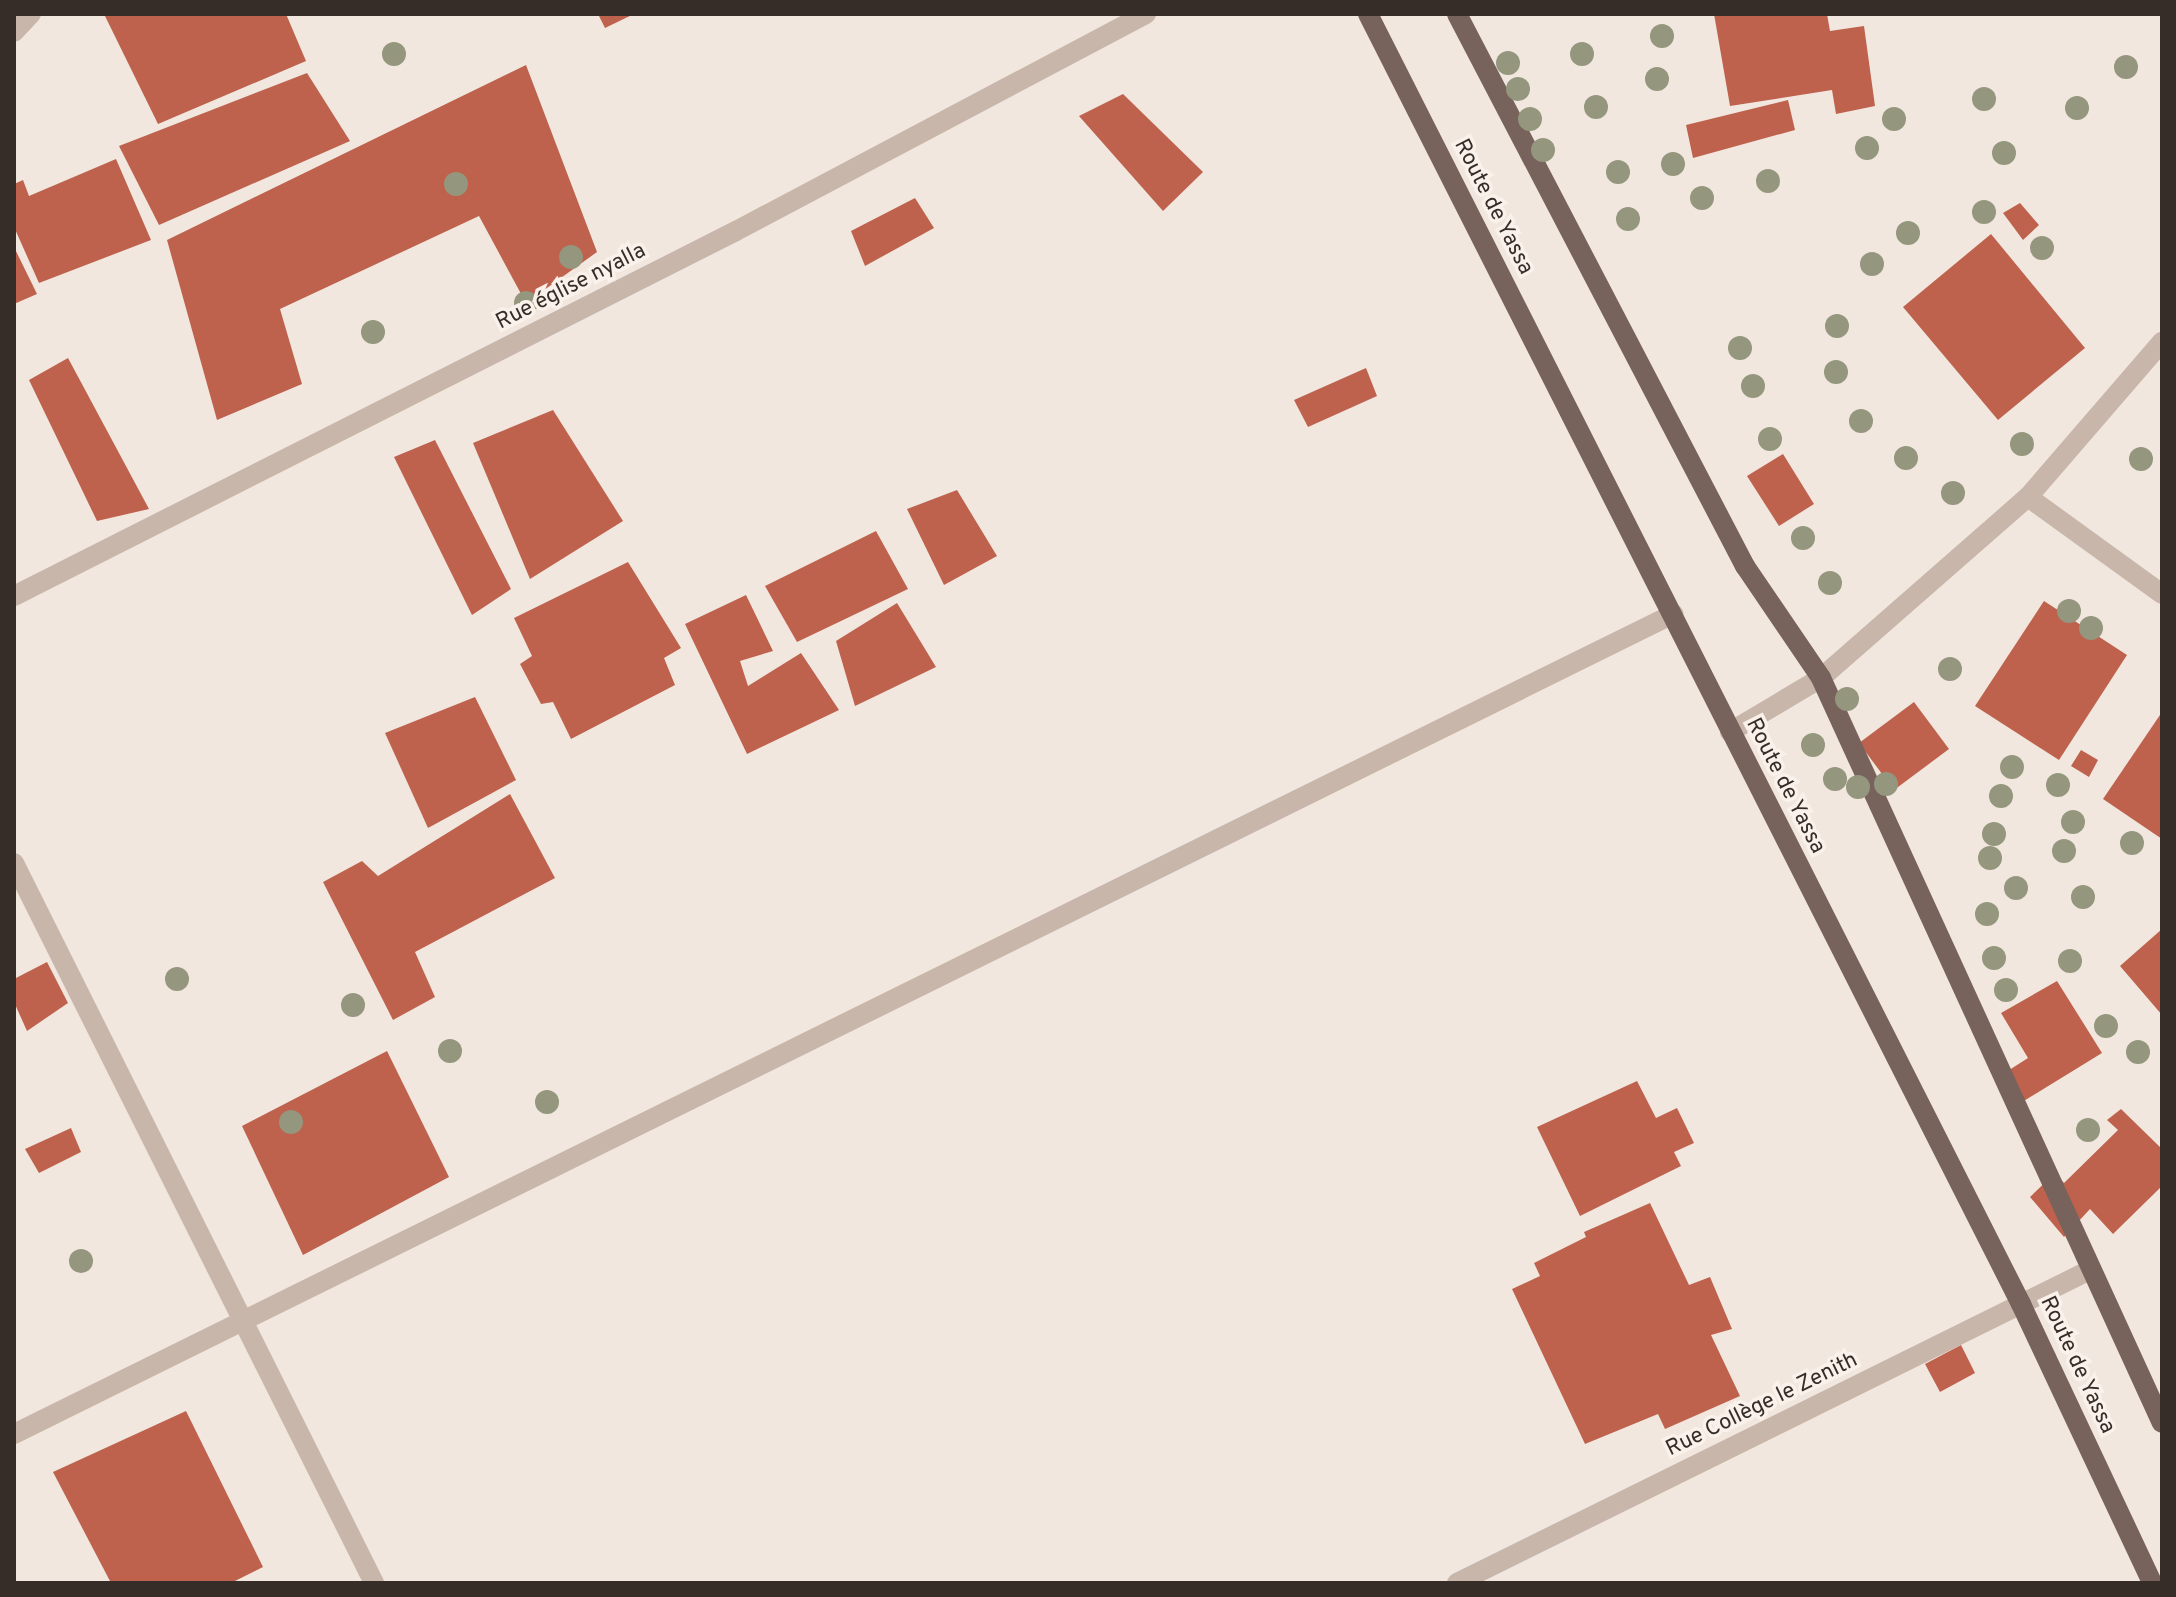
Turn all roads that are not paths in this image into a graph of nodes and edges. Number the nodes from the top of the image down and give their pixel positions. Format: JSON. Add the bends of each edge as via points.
{"nodes":[{"id":1,"x":31,"y":14,"type":"edge"},
{"id":2,"x":1146,"y":14,"type":"edge"},
{"id":3,"x":1368,"y":14,"type":"edge"},
{"id":4,"x":1457,"y":14,"type":"edge"},
{"id":5,"x":14,"y":32,"type":"edge"},
{"id":6,"x":2162,"y":342,"type":"edge"},
{"id":7,"x":2028,"y":497,"type":"junction"},
{"id":8,"x":2162,"y":594,"type":"edge"},
{"id":9,"x":14,"y":596,"type":"edge"},
{"id":10,"x":1673,"y":614,"type":"junction"},
{"id":11,"x":1821,"y":678,"type":"junction"},
{"id":12,"x":1730,"y":732,"type":"junction"},
{"id":13,"x":14,"y":863,"type":"edge"},
{"id":14,"x":2090,"y":1270,"type":"junction"},
{"id":15,"x":2021,"y":1304,"type":"junction"},
{"id":16,"x":245,"y":1320,"type":"junction"},
{"id":17,"x":2162,"y":1423,"type":"edge"},
{"id":18,"x":14,"y":1434,"type":"edge"},
{"id":19,"x":374,"y":1583,"type":"edge"},
{"id":20,"x":1457,"y":1583,"type":"edge"},
{"id":21,"x":2152,"y":1583,"type":"edge"}],
"edges":[{"from":1,"to":5,"type":"street"},
{"from":2,"to":9,"type":"street","name":"Rue église nyalla","via":[[736,231]]},
{"from":3,"to":10,"type":"main road","name":"Route de Yassa"},
{"from":4,"to":11,"type":"main road","via":[[1745,566]]},
{"from":6,"to":7,"type":"street"},
{"from":7,"to":8,"type":"street"},
{"from":7,"to":11,"type":"street"},
{"from":10,"to":12,"type":"main road","name":"Route de Yassa"},
{"from":10,"to":16,"type":"street"},
{"from":11,"to":12,"type":"street"},
{"from":11,"to":14,"type":"main road"},
{"from":12,"to":15,"type":"main road","name":"Route de Yassa"},
{"from":13,"to":16,"type":"street"},
{"from":14,"to":15,"type":"street","name":"Rue Collège le Zenith"},
{"from":14,"to":17,"type":"main road"},
{"from":15,"to":20,"type":"street","name":"Rue Collège le Zenith"},
{"from":15,"to":21,"type":"main road","name":"Route de Yassa"},
{"from":16,"to":18,"type":"street"},
{"from":16,"to":19,"type":"street"}]}
